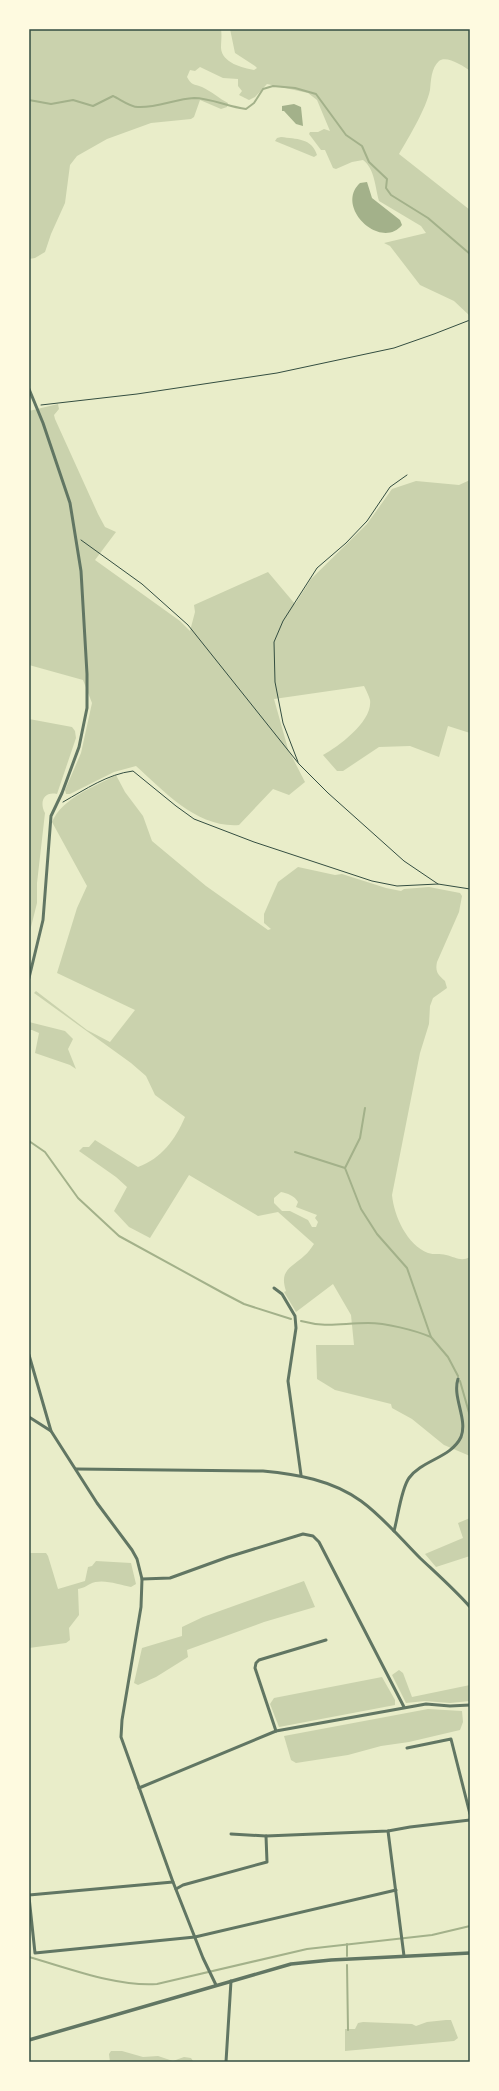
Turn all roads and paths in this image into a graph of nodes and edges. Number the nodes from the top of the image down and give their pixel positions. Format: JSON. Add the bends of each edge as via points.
{"nodes":[{"id":1,"x":470,"y":320,"type":"edge"},
{"id":2,"x":29,"y":389,"type":"edge"},
{"id":3,"x":37,"y":407,"type":"junction"},
{"id":4,"x":407,"y":475,"type":"dead end"},
{"id":5,"x":75,"y":536,"type":"junction"},
{"id":6,"x":299,"y":764,"type":"junction"},
{"id":7,"x":56,"y":807,"type":"junction"},
{"id":8,"x":438,"y":884,"type":"junction"},
{"id":9,"x":470,"y":889,"type":"edge"},
{"id":10,"x":29,"y":978,"type":"edge"},
{"id":11,"x":274,"y":1288,"type":"dead end"},
{"id":12,"x":29,"y":1355,"type":"edge"},
{"id":13,"x":458,"y":1379,"type":"dead end"},
{"id":14,"x":29,"y":1417,"type":"edge"},
{"id":15,"x":51,"y":1431,"type":"junction"},
{"id":16,"x":76,"y":1469,"type":"junction"},
{"id":17,"x":301,"y":1475,"type":"junction"},
{"id":18,"x":394,"y":1531,"type":"junction"},
{"id":19,"x":142,"y":1579,"type":"junction"},
{"id":20,"x":470,"y":1607,"type":"edge"},
{"id":21,"x":326,"y":1640,"type":"dead end"},
{"id":22,"x":470,"y":1705,"type":"edge"},
{"id":23,"x":404,"y":1707,"type":"junction"},
{"id":24,"x":276,"y":1731,"type":"junction"},
{"id":25,"x":407,"y":1748,"type":"dead end"},
{"id":26,"x":139,"y":1788,"type":"junction"},
{"id":27,"x":470,"y":1814,"type":"edge"},
{"id":28,"x":470,"y":1820,"type":"edge"},
{"id":29,"x":388,"y":1831,"type":"junction"},
{"id":30,"x":231,"y":1834,"type":"dead end"},
{"id":31,"x":266,"y":1836,"type":"junction"},
{"id":32,"x":173,"y":1882,"type":"junction"},
{"id":33,"x":176,"y":1890,"type":"junction"},
{"id":34,"x":396,"y":1890,"type":"junction"},
{"id":35,"x":29,"y":1896,"type":"edge"},
{"id":36,"x":195,"y":1937,"type":"junction"},
{"id":37,"x":470,"y":1953,"type":"edge"},
{"id":38,"x":404,"y":1956,"type":"junction"},
{"id":39,"x":231,"y":1980,"type":"junction"},
{"id":40,"x":216,"y":1985,"type":"junction"},
{"id":41,"x":29,"y":2040,"type":"edge"},
{"id":42,"x":226,"y":2062,"type":"edge"}],
"edges":[{"from":1,"to":3,"type":"path","via":[[372,354],[255,377],[137,394],[47,403]]},
{"from":2,"to":3,"type":"street"},
{"from":3,"to":5,"type":"street","via":[[70,503]]},
{"from":4,"to":6,"type":"path","via":[[390,487],[367,521],[317,568],[283,621],[274,642],[275,682],[280,709]]},
{"from":5,"to":6,"type":"path","via":[[142,584],[188,625]]},
{"from":5,"to":7,"type":"street","via":[[81,571],[87,708],[84,732]]},
{"from":6,"to":8,"type":"path","via":[[404,861]]},
{"from":7,"to":8,"type":"path","via":[[119,772],[133,770],[194,819],[254,842],[372,881],[397,886]]},
{"from":7,"to":10,"type":"street","via":[[51,816],[49,830],[43,920]]},
{"from":8,"to":9,"type":"path"},
{"from":11,"to":17,"type":"street","via":[[290,1304],[295,1316],[296,1328],[288,1381]]},
{"from":12,"to":15,"type":"street"},
{"from":13,"to":18,"type":"street","via":[[456,1386],[461,1436],[454,1446],[408,1479]]},
{"from":14,"to":15,"type":"street"},
{"from":15,"to":16,"type":"street"},
{"from":16,"to":17,"type":"street","via":[[263,1471]]},
{"from":16,"to":19,"type":"street","via":[[97,1504],[132,1550]]},
{"from":17,"to":18,"type":"street","via":[[348,1492]]},
{"from":18,"to":20,"type":"street"},
{"from":19,"to":23,"type":"street","via":[[170,1578],[228,1556],[303,1534],[313,1536],[319,1542]]},
{"from":19,"to":26,"type":"street","via":[[141,1607],[121,1737]]},
{"from":21,"to":24,"type":"street","via":[[256,1662],[255,1668]]},
{"from":22,"to":23,"type":"street","via":[[426,1704]]},
{"from":23,"to":24,"type":"street"},
{"from":24,"to":26,"type":"street"},
{"from":25,"to":27,"type":"street","via":[[450,1739]]},
{"from":26,"to":32,"type":"street"},
{"from":28,"to":29,"type":"street"},
{"from":29,"to":31,"type":"street"},
{"from":29,"to":34,"type":"street"},
{"from":30,"to":31,"type":"street"},
{"from":31,"to":33,"type":"street","via":[[267,1862],[183,1885]]},
{"from":32,"to":33,"type":"street"},
{"from":32,"to":35,"type":"street"},
{"from":33,"to":36,"type":"street"},
{"from":34,"to":36,"type":"street"},
{"from":34,"to":38,"type":"street"},
{"from":35,"to":36,"type":"street","via":[[35,1953]]},
{"from":36,"to":40,"type":"street"},
{"from":37,"to":38,"type":"street"},
{"from":38,"to":39,"type":"street","via":[[291,1964]]},
{"from":39,"to":40,"type":"street"},
{"from":39,"to":42,"type":"street"},
{"from":40,"to":41,"type":"street"}]}
